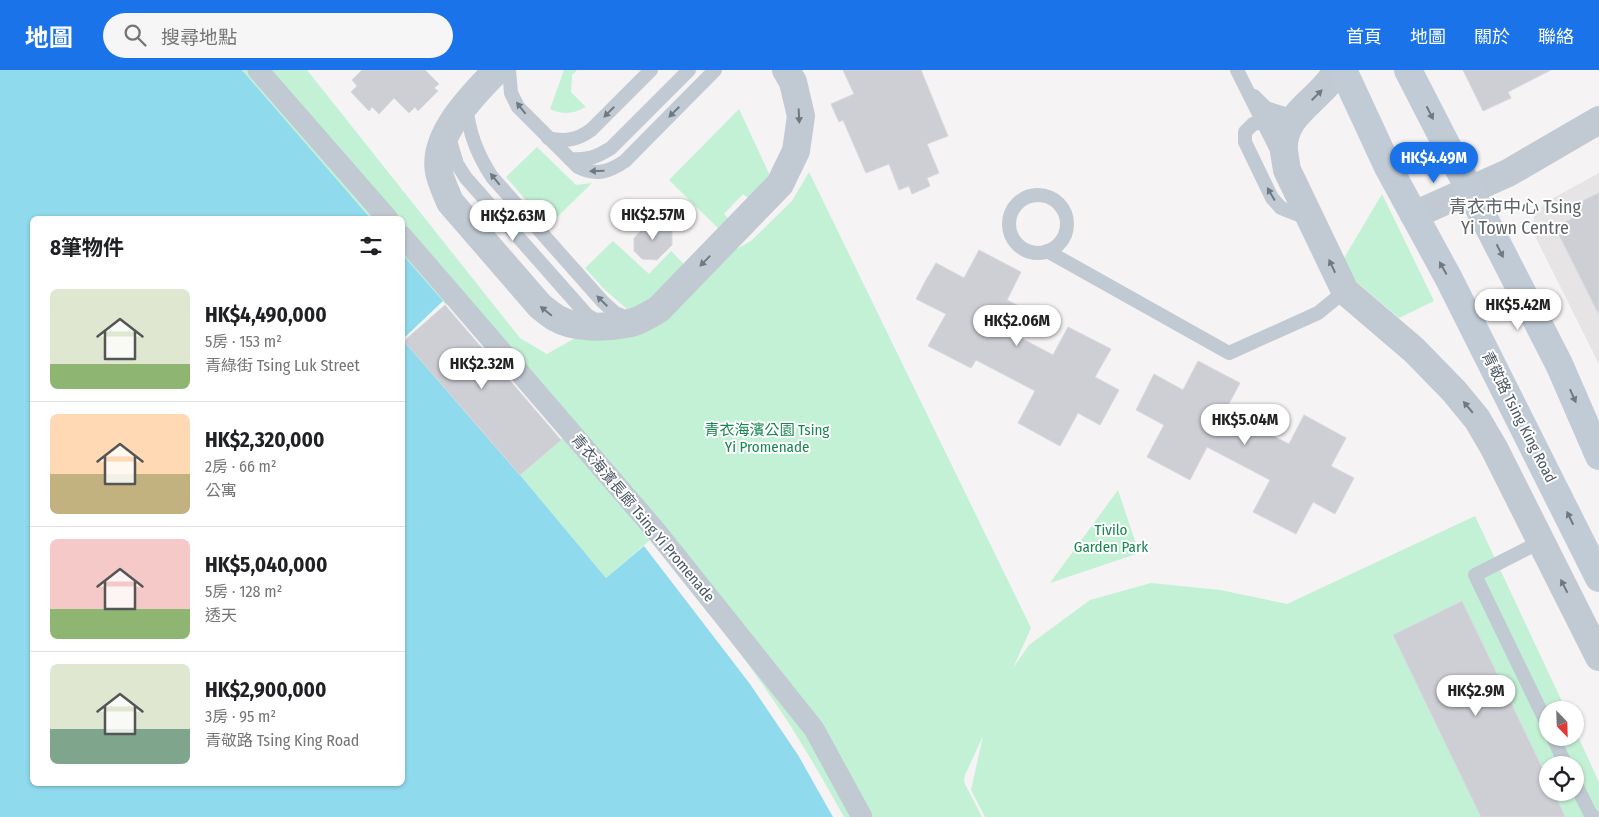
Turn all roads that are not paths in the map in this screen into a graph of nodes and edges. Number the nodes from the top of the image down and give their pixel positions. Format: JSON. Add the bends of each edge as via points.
{"nodes":[{"id":1,"x":258,"y":70,"type":"edge"},
{"id":2,"x":497,"y":70,"type":"edge"},
{"id":3,"x":509,"y":70,"type":"edge"},
{"id":4,"x":651,"y":70,"type":"edge"},
{"id":5,"x":689,"y":70,"type":"edge"},
{"id":6,"x":715,"y":70,"type":"edge"},
{"id":7,"x":786,"y":70,"type":"edge"},
{"id":8,"x":1237,"y":70,"type":"edge"},
{"id":9,"x":1337,"y":70,"type":"edge"},
{"id":10,"x":1343,"y":70,"type":"edge"},
{"id":11,"x":1408,"y":70,"type":"edge"},
{"id":12,"x":1245,"y":87,"type":"junction"},
{"id":13,"x":465,"y":105,"type":"junction"},
{"id":14,"x":1294,"y":117,"type":"junction"},
{"id":15,"x":1599,"y":120,"type":"edge"},
{"id":16,"x":1263,"y":121,"type":"junction"},
{"id":17,"x":548,"y":138,"type":"junction"},
{"id":18,"x":570,"y":159,"type":"junction"},
{"id":19,"x":1287,"y":170,"type":"junction"},
{"id":20,"x":1470,"y":192,"type":"junction"},
{"id":21,"x":1414,"y":215,"type":"junction"},
{"id":22,"x":385,"y":216,"type":"edge"},
{"id":23,"x":1310,"y":219,"type":"junction"},
{"id":24,"x":405,"y":239,"type":"edge"},
{"id":25,"x":1047,"y":251,"type":"junction"},
{"id":26,"x":1345,"y":292,"type":"junction"},
{"id":27,"x":645,"y":317,"type":"junction"},
{"id":28,"x":1599,"y":456,"type":"edge"},
{"id":29,"x":1542,"y":541,"type":"junction"},
{"id":30,"x":1599,"y":578,"type":"edge"},
{"id":31,"x":1599,"y":657,"type":"edge"},
{"id":32,"x":1539,"y":707,"type":"edge"},
{"id":33,"x":1584,"y":801,"type":"edge"},
{"id":34,"x":862,"y":817,"type":"edge"},
{"id":35,"x":1594,"y":817,"type":"edge"}],
"edges":[{"from":1,"to":22,"type":"street"},
{"from":2,"to":13,"type":"street"},
{"from":17,"to":3,"type":"lane","one_way":true,"via":[[518,107],[511,93]]},
{"from":4,"to":17,"type":"lane","one_way":true,"via":[[587,133],[570,140]]},
{"from":5,"to":18,"type":"lane","via":[[611,148],[586,160]]},
{"from":6,"to":18,"type":"lane","one_way":true,"via":[[626,161],[598,173],[587,171]]},
{"from":7,"to":27,"type":"street","one_way":true,"via":[[793,82],[801,116],[796,151],[780,184],[659,309]]},
{"from":8,"to":12,"type":"lane"},
{"from":14,"to":9,"type":"street","one_way":true,"via":[[1320,93]]},
{"from":10,"to":21,"type":"main road","name":"青敬路 Tsing King Road"},
{"from":11,"to":20,"type":"main road","one_way":true},
{"from":12,"to":14,"type":"lane","via":[[1266,108]]},
{"from":12,"to":16,"type":"lane"},
{"from":27,"to":13,"type":"lane","one_way":true,"via":[[629,319],[615,313],[492,177],[472,138]]},
{"from":27,"to":13,"type":"street","one_way":true,"via":[[627,324],[608,326],[574,325],[556,318],[540,306],[450,202],[439,171],[438,156],[448,131]]},
{"from":14,"to":16,"type":"lane"},
{"from":14,"to":19,"type":"street","via":[[1287,130],[1284,150]]},
{"from":15,"to":20,"type":"street"},
{"from":16,"to":19,"type":"lane"},
{"from":23,"to":16,"type":"lane","one_way":true,"via":[[1281,208],[1272,198],[1245,142],[1245,132],[1253,124]]},
{"from":17,"to":18,"type":"lane"},
{"from":19,"to":23,"type":"street"},
{"from":20,"to":21,"type":"street"},
{"from":20,"to":28,"type":"main road","one_way":true,"via":[[1559,364]]},
{"from":30,"to":21,"type":"main road","name":"青敬路 Tsing King Road","one_way":true},
{"from":26,"to":23,"type":"street","one_way":true},
{"from":24,"to":34,"type":"street","name":"青衣海濱長廊 Tsing Yi Promenade","via":[[656,530],[814,729]]},
{"from":25,"to":25,"type":"lane","via":[[1029,251],[1021,247],[1010,232],[1011,214],[1022,199],[1046,196],[1059,203],[1064,211],[1066,230],[1056,246]]},
{"from":25,"to":26,"type":"lane","via":[[1230,353],[1318,313]]},
{"from":29,"to":26,"type":"street","one_way":true,"via":[[1477,419],[1414,350]]},
{"from":31,"to":29,"type":"street","one_way":true},
{"from":29,"to":32,"type":"lane","via":[[1475,575]]},
{"from":33,"to":35,"type":"lane"}]}
